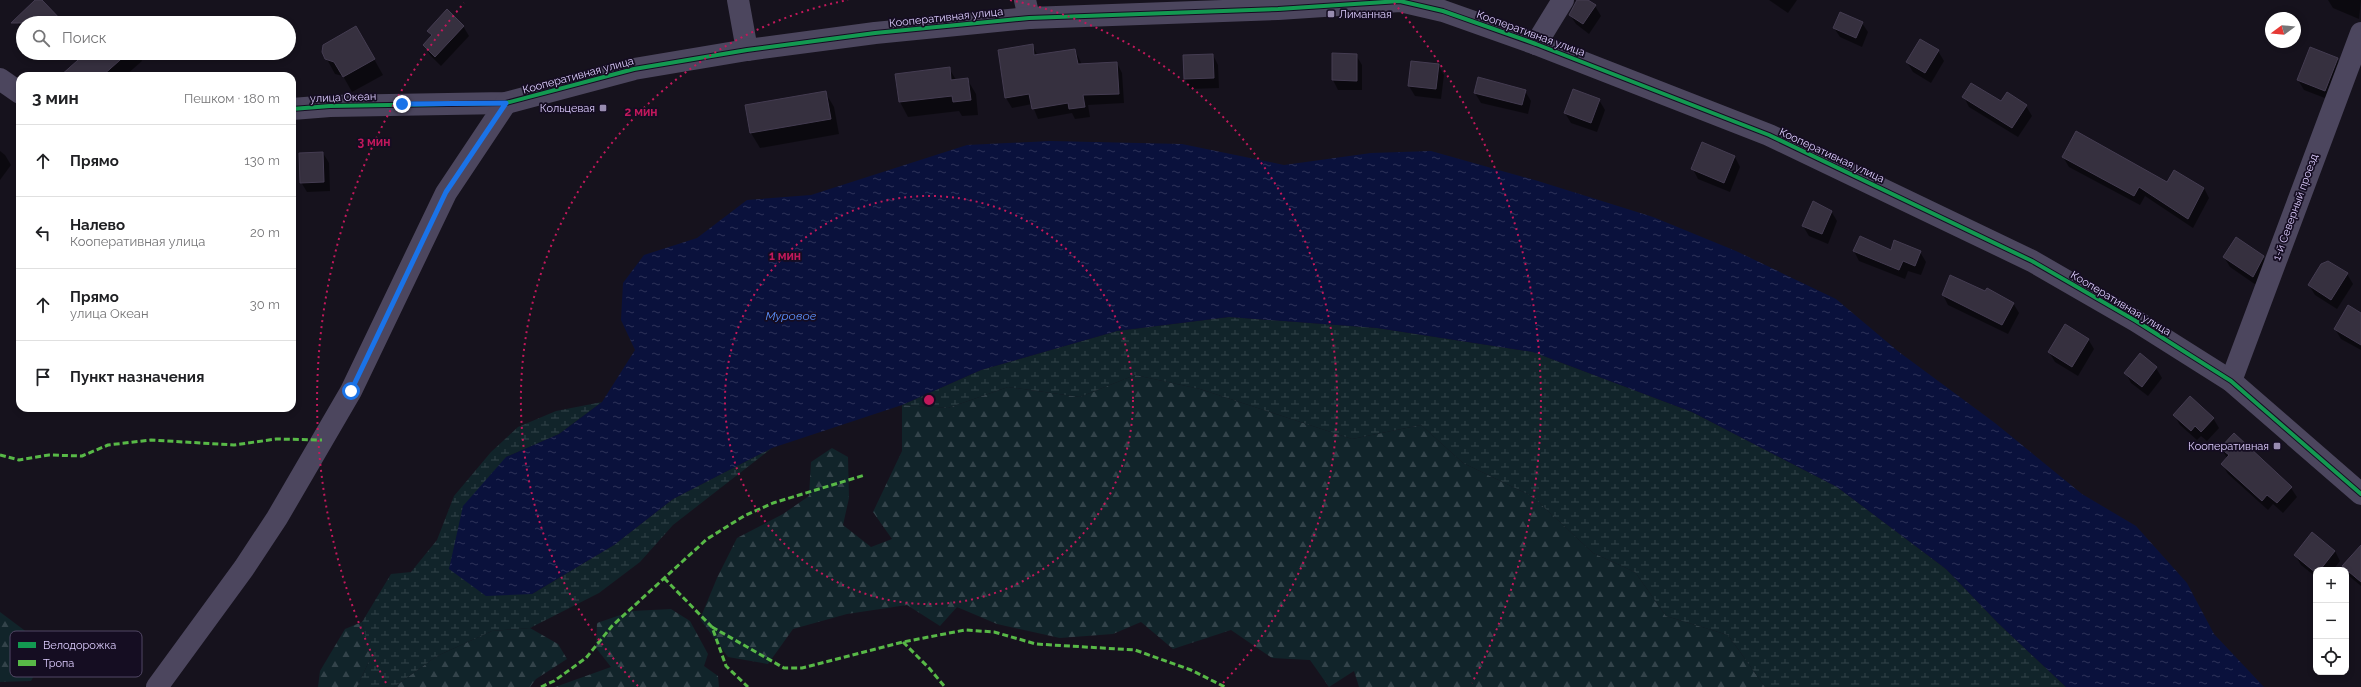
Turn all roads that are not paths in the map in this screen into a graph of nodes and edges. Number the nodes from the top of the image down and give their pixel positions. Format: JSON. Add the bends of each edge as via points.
{"nodes":[{"id":1,"x":738,"y":0,"type":"edge"},
{"id":2,"x":1563,"y":0,"type":"edge"},
{"id":3,"x":1441,"y":5,"type":"edge"},
{"id":4,"x":1027,"y":9,"type":"edge"},
{"id":5,"x":2361,"y":33,"type":"edge"},
{"id":6,"x":1536,"y":44,"type":"junction"},
{"id":7,"x":747,"y":50,"type":"junction"},
{"id":8,"x":2353,"y":77,"type":"edge"},
{"id":9,"x":0,"y":79,"type":"edge"},
{"id":10,"x":16,"y":90,"type":"edge"},
{"id":11,"x":506,"y":103,"type":"junction"},
{"id":12,"x":468,"y":104,"type":"joint"},
{"id":13,"x":296,"y":109,"type":"edge"},
{"id":14,"x":2231,"y":381,"type":"junction"},
{"id":15,"x":2361,"y":494,"type":"edge"},
{"id":16,"x":157,"y":687,"type":"edge"}],
"edges":[{"from":1,"to":7,"type":"street"},
{"from":2,"to":6,"type":"street"},
{"from":3,"to":4,"type":"street","name":"Кооперативная улица","via":[[1400,1],[1278,9]]},
{"from":3,"to":6,"type":"street","name":"Кооперативная улица"},
{"from":4,"to":7,"type":"street","name":"Кооперативная улица"},
{"from":5,"to":8,"type":"street","name":"1-й Северный проезд"},
{"from":6,"to":14,"type":"street","name":"Кооперативная улица","via":[[1769,135],[1916,204],[2039,265],[2136,320]]},
{"from":7,"to":11,"type":"street","name":"Кооперативная улица","via":[[634,69]]},
{"from":8,"to":14,"type":"street","name":"1-й Северный проезд"},
{"from":9,"to":10,"type":"street"},
{"from":11,"to":12,"type":"street","name":"Кооперативная улица"},
{"from":11,"to":16,"type":"street","via":[[446,192],[351,391],[277,518],[235,581]]},
{"from":12,"to":13,"type":"street","name":"улица Океан"},
{"from":14,"to":15,"type":"street","name":"Кооперативная улица"}]}
